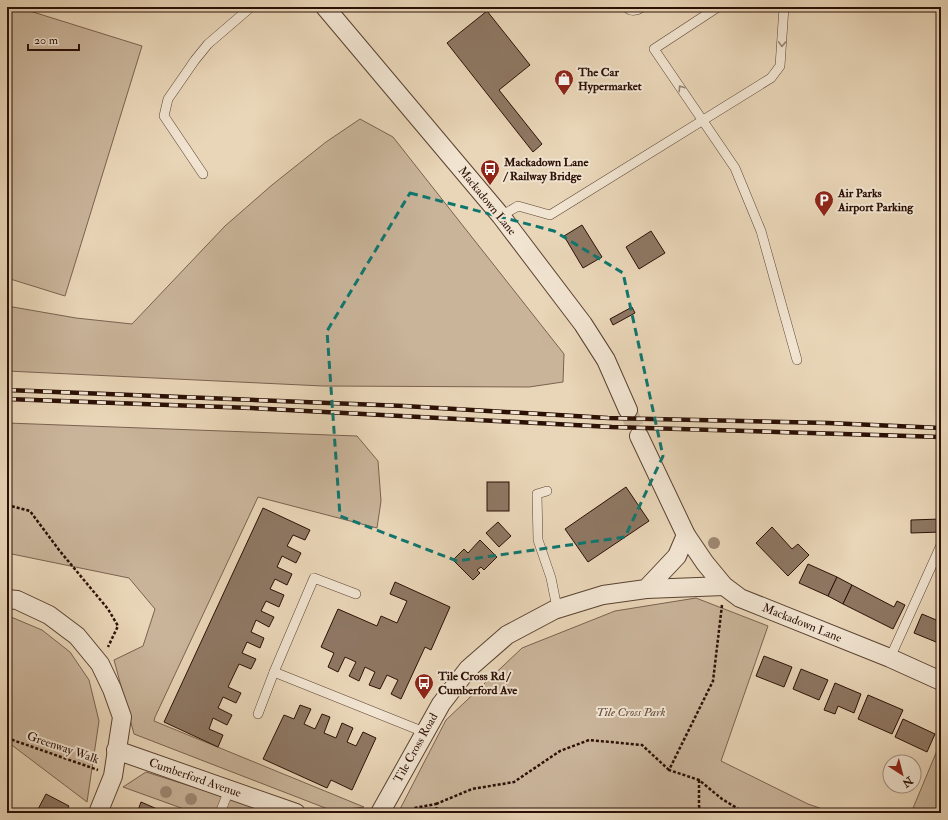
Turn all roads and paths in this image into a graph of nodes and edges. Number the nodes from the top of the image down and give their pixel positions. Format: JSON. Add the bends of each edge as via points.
{"nodes":[{"id":1,"x":250,"y":7,"type":"edge"},
{"id":2,"x":325,"y":7,"type":"edge"},
{"id":3,"x":626,"y":7,"type":"edge"},
{"id":4,"x":642,"y":7,"type":"edge"},
{"id":5,"x":718,"y":7,"type":"edge"},
{"id":6,"x":784,"y":7,"type":"edge"},
{"id":7,"x":703,"y":120,"type":"junction"},
{"id":8,"x":203,"y":174,"type":"dead end"},
{"id":9,"x":501,"y":216,"type":"junction"},
{"id":10,"x":797,"y":360,"type":"dead end"},
{"id":11,"x":628,"y":410,"type":"tunnel mouth"},
{"id":12,"x":639,"y":436,"type":"tunnel mouth"},
{"id":13,"x":547,"y":491,"type":"dead end"},
{"id":14,"x":7,"y":505,"type":"edge"},
{"id":15,"x":686,"y":535,"type":"junction"},
{"id":16,"x":941,"y":545,"type":"edge"},
{"id":17,"x":724,"y":586,"type":"junction"},
{"id":18,"x":646,"y":589,"type":"junction"},
{"id":19,"x":356,"y":594,"type":"dead end"},
{"id":20,"x":7,"y":599,"type":"edge"},
{"id":21,"x":558,"y":608,"type":"junction"},
{"id":22,"x":890,"y":658,"type":"junction"},
{"id":23,"x":100,"y":664,"type":"junction"},
{"id":24,"x":274,"y":672,"type":"junction"},
{"id":25,"x":941,"y":682,"type":"edge"},
{"id":26,"x":258,"y":714,"type":"dead end"},
{"id":27,"x":424,"y":732,"type":"junction"},
{"id":28,"x":7,"y":738,"type":"edge"},
{"id":29,"x":116,"y":750,"type":"junction"},
{"id":30,"x":669,"y":770,"type":"junction"},
{"id":31,"x":113,"y":776,"type":"junction"},
{"id":32,"x":699,"y":780,"type":"junction"},
{"id":33,"x":229,"y":790,"type":"junction"},
{"id":34,"x":436,"y":804,"type":"junction"},
{"id":35,"x":98,"y":813,"type":"edge"},
{"id":36,"x":220,"y":813,"type":"edge"},
{"id":37,"x":296,"y":813,"type":"edge"},
{"id":38,"x":380,"y":813,"type":"edge"},
{"id":39,"x":406,"y":813,"type":"edge"},
{"id":40,"x":437,"y":813,"type":"edge"},
{"id":41,"x":702,"y":813,"type":"edge"},
{"id":42,"x":745,"y":813,"type":"edge"}],
"edges":[{"from":1,"to":8,"type":"lane","via":[[208,44],[168,99],[164,116]]},
{"from":2,"to":9,"type":"street","name":"Mackadown Lane"},
{"from":3,"to":4,"type":"lane","via":[[632,11]]},
{"from":7,"to":5,"type":"lane","one_way":true,"via":[[654,49]]},
{"from":6,"to":7,"type":"lane","one_way":true,"via":[[780,66],[771,78]]},
{"from":7,"to":9,"type":"lane","via":[[550,215],[518,206]]},
{"from":7,"to":10,"type":"lane","via":[[734,168],[761,231]]},
{"from":9,"to":11,"type":"street","name":"Mackadown Lane","via":[[583,324],[606,360]]},
{"from":12,"to":15,"type":"street","name":"Mackadown Lane"},
{"from":13,"to":21,"type":"lane","via":[[536,494],[538,540]]},
{"from":14,"to":23,"type":"path","via":[[30,511],[108,609],[118,626]]},
{"from":15,"to":17,"type":"street","name":"Mackadown Lane"},
{"from":15,"to":18,"type":"street","via":[[677,556]]},
{"from":16,"to":22,"type":"lane"},
{"from":17,"to":18,"type":"street","name":"Tile Cross Road"},
{"from":17,"to":22,"type":"street","name":"Mackadown Lane","via":[[740,598]]},
{"from":17,"to":30,"type":"path","via":[[713,681]]},
{"from":18,"to":21,"type":"street","name":"Tile Cross Road","via":[[603,595]]},
{"from":19,"to":24,"type":"lane","via":[[314,578]]},
{"from":20,"to":23,"type":"street","via":[[17,600],[49,615],[77,636]]},
{"from":21,"to":27,"type":"street","name":"Tile Cross Road","via":[[507,635],[468,670],[441,704]]},
{"from":22,"to":25,"type":"street","name":"Mackadown Lane"},
{"from":23,"to":29,"type":"street","via":[[122,717]]},
{"from":24,"to":26,"type":"lane"},
{"from":24,"to":27,"type":"lane"},
{"from":27,"to":38,"type":"street","name":"Tile Cross Road"},
{"from":28,"to":31,"type":"path","name":"Greenway Walk"},
{"from":29,"to":31,"type":"street"},
{"from":29,"to":33,"type":"street","name":"Cumberford Avenue"},
{"from":30,"to":32,"type":"path"},
{"from":30,"to":34,"type":"path","via":[[642,745],[589,740],[560,751],[514,782],[472,789]]},
{"from":31,"to":35,"type":"street"},
{"from":32,"to":41,"type":"path","via":[[699,806]]},
{"from":32,"to":42,"type":"path","via":[[722,799]]},
{"from":33,"to":36,"type":"lane"},
{"from":33,"to":37,"type":"street","name":"Cumberford Avenue"},
{"from":34,"to":39,"type":"path","via":[[414,808]]},
{"from":34,"to":40,"type":"path"}]}
